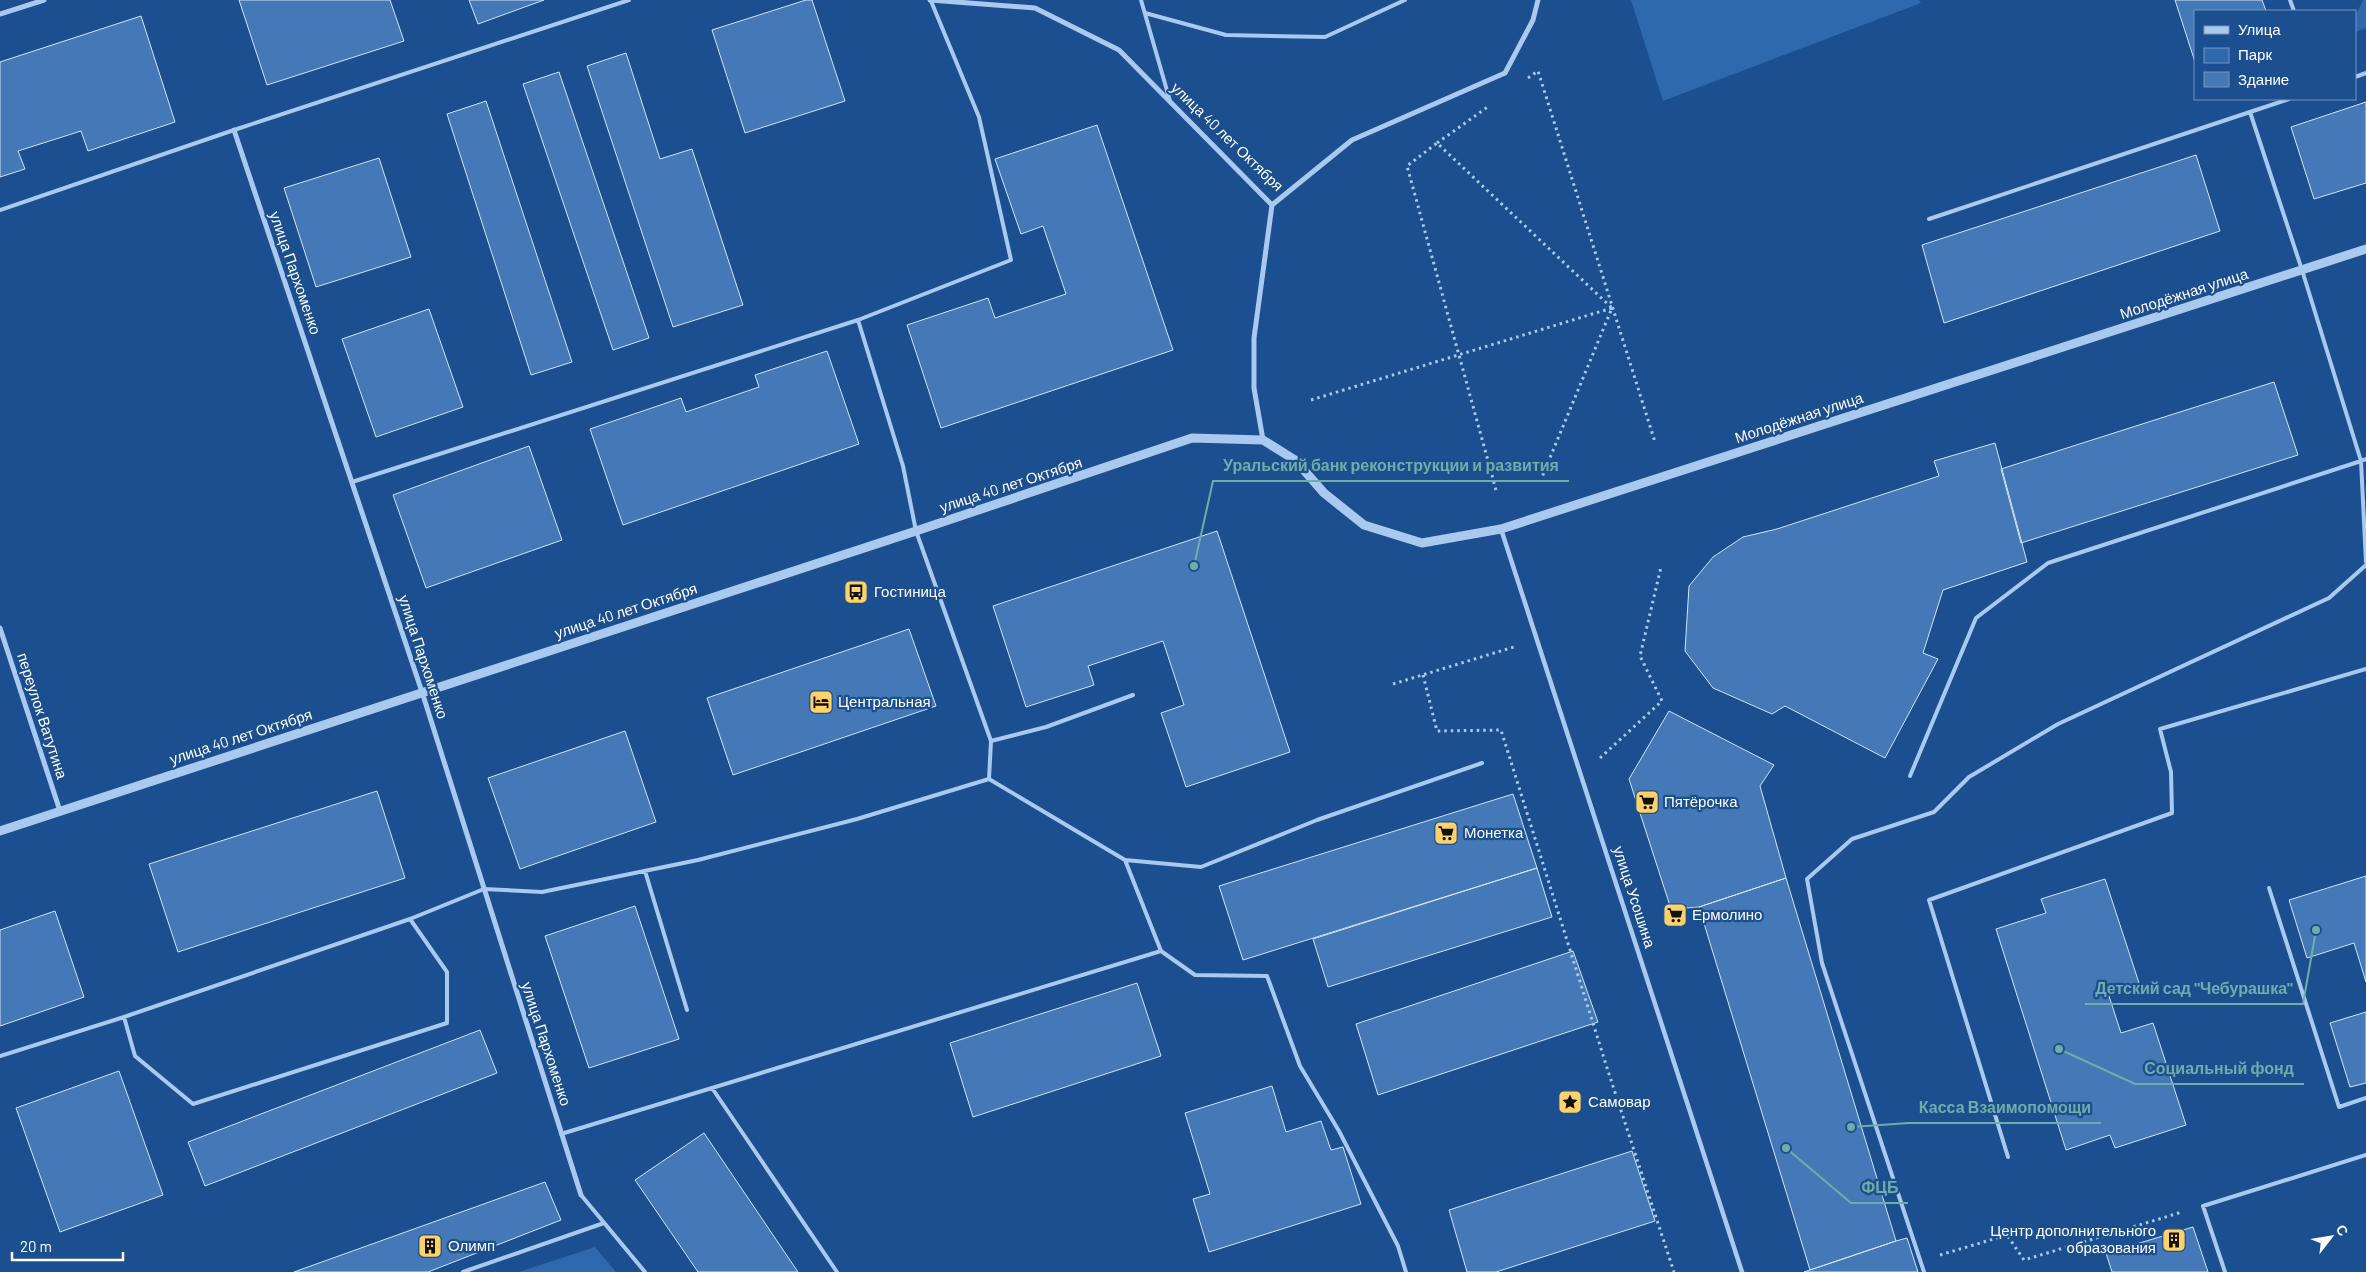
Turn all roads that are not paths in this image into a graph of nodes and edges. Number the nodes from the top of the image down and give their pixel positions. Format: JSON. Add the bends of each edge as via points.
{"nodes":[{"id":1,"x":44,"y":0,"type":"edge"},
{"id":2,"x":628,"y":0,"type":"edge"},
{"id":3,"x":931,"y":0,"type":"edge"},
{"id":4,"x":1141,"y":0,"type":"edge"},
{"id":5,"x":1405,"y":0,"type":"edge"},
{"id":6,"x":1538,"y":0,"type":"edge"},
{"id":7,"x":1145,"y":13,"type":"junction"},
{"id":8,"x":0,"y":14,"type":"edge"},
{"id":9,"x":2286,"y":100,"type":"edge"},
{"id":10,"x":1170,"y":101,"type":"junction"},
{"id":11,"x":2250,"y":112,"type":"junction"},
{"id":12,"x":234,"y":130,"type":"junction"},
{"id":13,"x":1272,"y":205,"type":"junction"},
{"id":14,"x":0,"y":210,"type":"edge"},
{"id":15,"x":1929,"y":219,"type":"dead end"},
{"id":16,"x":2366,"y":249,"type":"edge"},
{"id":17,"x":2302,"y":270,"type":"junction"},
{"id":18,"x":858,"y":320,"type":"junction"},
{"id":19,"x":1263,"y":440,"type":"junction"},
{"id":20,"x":2366,"y":459,"type":"edge"},
{"id":21,"x":2360,"y":460,"type":"junction"},
{"id":22,"x":352,"y":482,"type":"junction"},
{"id":23,"x":1501,"y":529,"type":"junction"},
{"id":24,"x":916,"y":531,"type":"junction"},
{"id":25,"x":2366,"y":564,"type":"edge"},
{"id":26,"x":0,"y":628,"type":"edge"},
{"id":27,"x":2366,"y":669,"type":"edge"},
{"id":28,"x":422,"y":692,"type":"junction"},
{"id":29,"x":1133,"y":695,"type":"dead end"},
{"id":30,"x":991,"y":741,"type":"junction"},
{"id":31,"x":1482,"y":763,"type":"dead end"},
{"id":32,"x":1910,"y":776,"type":"dead end"},
{"id":33,"x":989,"y":779,"type":"junction"},
{"id":34,"x":60,"y":811,"type":"junction"},
{"id":35,"x":0,"y":831,"type":"edge"},
{"id":36,"x":1126,"y":860,"type":"junction"},
{"id":37,"x":645,"y":871,"type":"junction"},
{"id":38,"x":2269,"y":888,"type":"dead end"},
{"id":39,"x":484,"y":889,"type":"junction"},
{"id":40,"x":410,"y":919,"type":"junction"},
{"id":41,"x":1161,"y":951,"type":"junction"},
{"id":42,"x":687,"y":1010,"type":"dead end"},
{"id":43,"x":124,"y":1018,"type":"junction"},
{"id":44,"x":0,"y":1056,"type":"edge"},
{"id":45,"x":712,"y":1088,"type":"junction"},
{"id":46,"x":2366,"y":1098,"type":"edge"},
{"id":47,"x":561,"y":1134,"type":"junction"},
{"id":48,"x":2366,"y":1155,"type":"edge"},
{"id":49,"x":2008,"y":1157,"type":"dead end"},
{"id":50,"x":581,"y":1196,"type":"joint"},
{"id":51,"x":604,"y":1223,"type":"junction"},
{"id":52,"x":463,"y":1272,"type":"edge"},
{"id":53,"x":645,"y":1272,"type":"edge"},
{"id":54,"x":837,"y":1272,"type":"edge"},
{"id":55,"x":1406,"y":1272,"type":"edge"},
{"id":56,"x":1742,"y":1272,"type":"edge"},
{"id":57,"x":1924,"y":1272,"type":"edge"},
{"id":58,"x":2225,"y":1272,"type":"edge"}],
"edges":[{"from":1,"to":8,"type":"street"},
{"from":2,"to":12,"type":"lane"},
{"from":3,"to":10,"type":"street","name":"улица 40 лет Октября","via":[[1035,8],[1119,50]]},
{"from":3,"to":18,"type":"lane","via":[[979,117],[1011,260]]},
{"from":4,"to":7,"type":"lane"},
{"from":5,"to":7,"type":"lane","via":[[1326,36],[1226,35]]},
{"from":6,"to":13,"type":"street","name":"улица 40 лет Октября","via":[[1533,20],[1504,73],[1352,140]]},
{"from":7,"to":10,"type":"lane"},
{"from":9,"to":11,"type":"lane"},
{"from":10,"to":13,"type":"street","name":"улица 40 лет Октября"},
{"from":11,"to":15,"type":"lane"},
{"from":11,"to":17,"type":"lane"},
{"from":12,"to":14,"type":"lane"},
{"from":12,"to":22,"type":"street","name":"улица Пархоменко"},
{"from":13,"to":19,"type":"street","via":[[1254,338],[1254,388]]},
{"from":16,"to":17,"type":"street","name":"Молодёжная улица"},
{"from":17,"to":21,"type":"lane"},
{"from":17,"to":23,"type":"street","name":"Молодёжная улица"},
{"from":18,"to":22,"type":"lane"},
{"from":18,"to":24,"type":"lane","via":[[903,466]]},
{"from":19,"to":23,"type":"street","name":"Молодёжная улица","via":[[1295,460],[1324,493],[1364,525],[1422,543]]},
{"from":19,"to":24,"type":"street","name":"улица 40 лет Октября","via":[[1192,438]]},
{"from":20,"to":21,"type":"lane"},
{"from":21,"to":25,"type":"lane"},
{"from":21,"to":32,"type":"lane","via":[[2048,563],[1976,618]]},
{"from":22,"to":28,"type":"street","name":"улица Пархоменко"},
{"from":23,"to":56,"type":"street","name":"улица Усошина"},
{"from":24,"to":28,"type":"street","name":"улица 40 лет Октября"},
{"from":24,"to":30,"type":"lane"},
{"from":25,"to":57,"type":"lane","via":[[2329,598],[2058,724],[1969,777],[1934,812],[1852,839],[1807,879],[1822,963]]},
{"from":26,"to":34,"type":"street","name":"переулок Ватутина"},
{"from":27,"to":49,"type":"lane","via":[[2160,729],[2170,772],[2172,813],[1929,900]]},
{"from":28,"to":34,"type":"street","name":"улица 40 лет Октября"},
{"from":28,"to":39,"type":"street","name":"улица Пархоменко"},
{"from":29,"to":30,"type":"lane","via":[[1046,727]]},
{"from":30,"to":33,"type":"lane"},
{"from":31,"to":36,"type":"lane","via":[[1318,820],[1201,867]]},
{"from":33,"to":36,"type":"lane"},
{"from":33,"to":37,"type":"lane","via":[[857,818]]},
{"from":34,"to":35,"type":"street","name":"улица 40 лет Октября"},
{"from":36,"to":41,"type":"lane"},
{"from":37,"to":39,"type":"lane","via":[[542,892]]},
{"from":37,"to":42,"type":"lane"},
{"from":38,"to":46,"type":"lane","via":[[2339,1107]]},
{"from":39,"to":40,"type":"lane"},
{"from":39,"to":47,"type":"street","name":"улица Пархоменко"},
{"from":40,"to":43,"type":"lane"},
{"from":40,"to":43,"type":"lane","via":[[447,972],[447,1024],[194,1104],[135,1056]]},
{"from":41,"to":45,"type":"lane"},
{"from":41,"to":55,"type":"lane","via":[[1195,975],[1267,976],[1300,1066],[1339,1131],[1398,1246]]},
{"from":43,"to":44,"type":"lane"},
{"from":45,"to":47,"type":"lane"},
{"from":45,"to":54,"type":"lane"},
{"from":47,"to":50,"type":"street","name":"улица Пархоменко"},
{"from":48,"to":58,"type":"lane","via":[[2203,1206]]},
{"from":50,"to":51,"type":"lane"},
{"from":51,"to":52,"type":"lane"},
{"from":51,"to":53,"type":"lane"}]}
